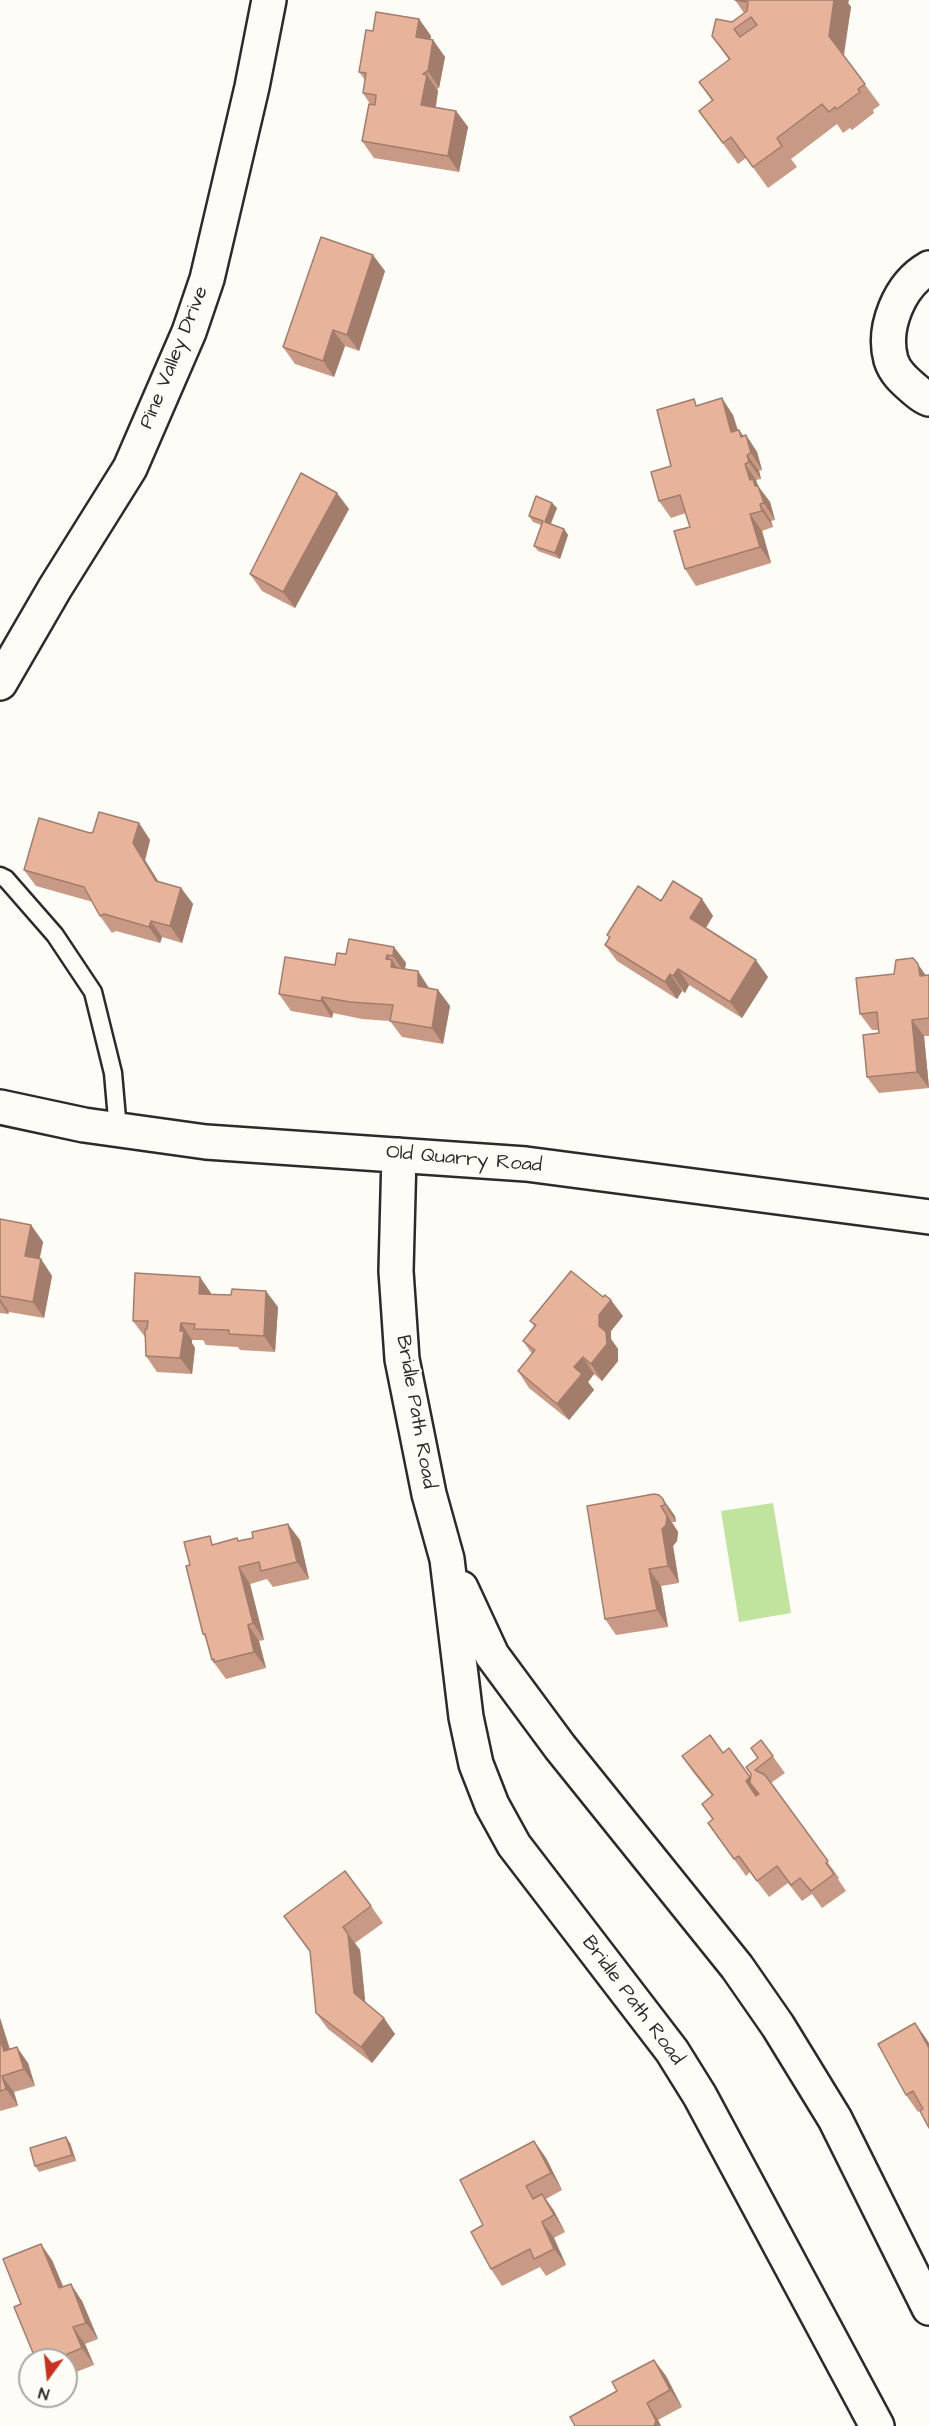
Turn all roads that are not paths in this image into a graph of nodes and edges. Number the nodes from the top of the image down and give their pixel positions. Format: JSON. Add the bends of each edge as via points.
{"nodes":[{"id":1,"x":269,"y":0,"type":"edge"},
{"id":2,"x":929,"y":268,"type":"edge"},
{"id":3,"x":929,"y":399,"type":"edge"},
{"id":4,"x":0,"y":683,"type":"edge"},
{"id":5,"x":0,"y":876,"type":"edge"},
{"id":6,"x":0,"y":1107,"type":"edge"},
{"id":7,"x":118,"y":1130,"type":"junction"},
{"id":8,"x":399,"y":1155,"type":"junction"},
{"id":9,"x":929,"y":1217,"type":"edge"},
{"id":10,"x":447,"y":1559,"type":"junction"},
{"id":11,"x":929,"y":2308,"type":"edge"},
{"id":12,"x":877,"y":2426,"type":"edge"}],
"edges":[{"from":1,"to":4,"type":"street","name":"Pine Valley Drive","via":[[207,279],[189,332],[130,468]]},
{"from":2,"to":3,"type":"street","via":[[911,282],[891,316],[890,348],[900,376]]},
{"from":5,"to":7,"type":"lane","via":[[55,935],[93,992],[113,1073]]},
{"from":6,"to":7,"type":"street","name":"Old Quarry Road"},
{"from":7,"to":8,"type":"street","name":"Old Quarry Road","via":[[206,1142]]},
{"from":8,"to":9,"type":"street","name":"Old Quarry Road","via":[[526,1164]]},
{"from":8,"to":10,"type":"street","name":"Bridle Path Road","via":[[396,1271],[402,1359],[429,1494]]},
{"from":10,"to":11,"type":"street","name":"Bridle Path Road","via":[[492,1655],[778,2026],[835,2119]]},
{"from":10,"to":12,"type":"street","name":"Bridle Path Road","via":[[466,1717],[476,1764],[492,1805],[514,1845],[672,2051],[700,2096]]}]}
